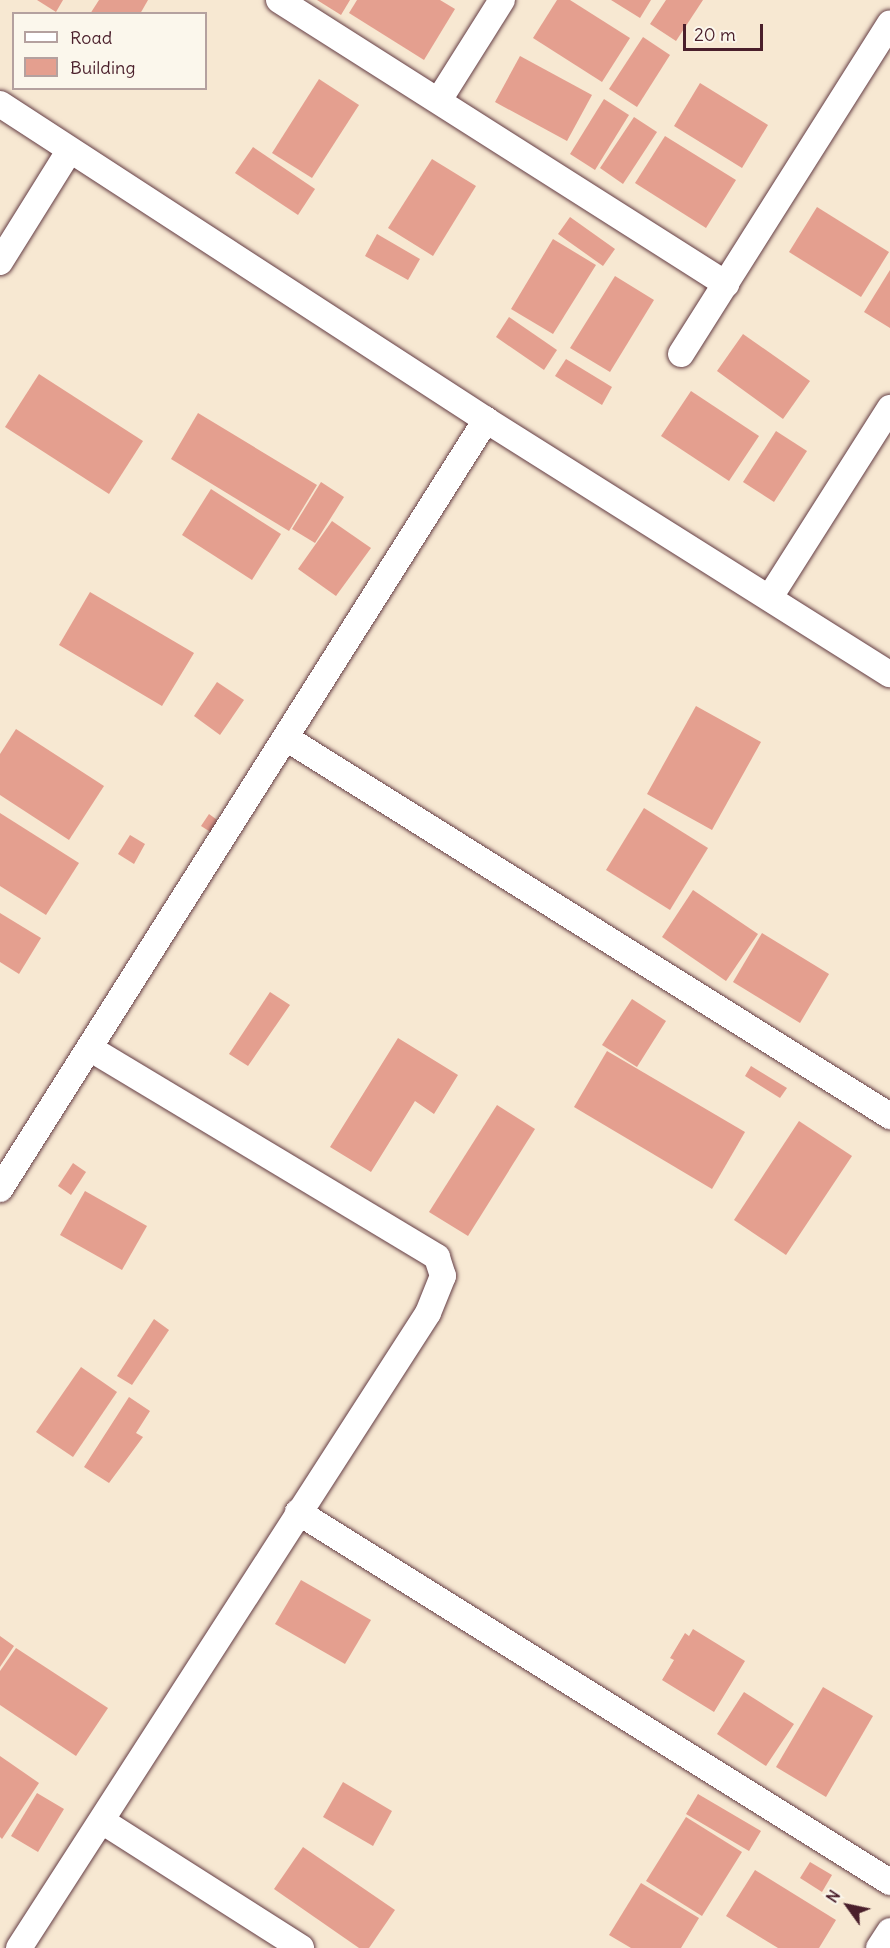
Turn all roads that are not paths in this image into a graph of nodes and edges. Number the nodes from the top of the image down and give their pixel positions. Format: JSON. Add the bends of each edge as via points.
{"nodes":[{"id":1,"x":279,"y":0,"type":"edge"},
{"id":2,"x":502,"y":0,"type":"edge"},
{"id":3,"x":890,"y":24,"type":"edge"},
{"id":4,"x":439,"y":100,"type":"junction"},
{"id":5,"x":0,"y":104,"type":"edge"},
{"id":6,"x":69,"y":151,"type":"junction"},
{"id":7,"x":0,"y":262,"type":"edge"},
{"id":8,"x":726,"y":284,"type":"junction"},
{"id":9,"x":681,"y":354,"type":"dead end"},
{"id":10,"x":890,"y":408,"type":"edge"},
{"id":11,"x":486,"y":420,"type":"junction"},
{"id":12,"x":770,"y":597,"type":"junction"},
{"id":13,"x":890,"y":674,"type":"edge"},
{"id":14,"x":286,"y":738,"type":"junction"},
{"id":15,"x":92,"y":1049,"type":"junction"},
{"id":16,"x":890,"y":1116,"type":"edge"},
{"id":17,"x":0,"y":1189,"type":"edge"},
{"id":18,"x":298,"y":1512,"type":"junction"},
{"id":19,"x":102,"y":1821,"type":"junction"},
{"id":20,"x":890,"y":1882,"type":"edge"},
{"id":21,"x":890,"y":1931,"type":"edge"},
{"id":22,"x":19,"y":1948,"type":"edge"},
{"id":23,"x":301,"y":1948,"type":"edge"},
{"id":24,"x":879,"y":1948,"type":"edge"}],
"edges":[{"from":1,"to":4,"type":"street"},
{"from":2,"to":4,"type":"street"},
{"from":3,"to":8,"type":"street"},
{"from":4,"to":8,"type":"street"},
{"from":5,"to":6,"type":"street"},
{"from":6,"to":7,"type":"street"},
{"from":6,"to":11,"type":"street"},
{"from":8,"to":9,"type":"street"},
{"from":10,"to":12,"type":"street"},
{"from":11,"to":12,"type":"street"},
{"from":11,"to":14,"type":"street"},
{"from":12,"to":13,"type":"street"},
{"from":14,"to":15,"type":"street"},
{"from":14,"to":16,"type":"street"},
{"from":15,"to":17,"type":"street"},
{"from":15,"to":18,"type":"street","via":[[436,1257],[443,1276],[437,1298]]},
{"from":18,"to":19,"type":"street"},
{"from":18,"to":20,"type":"street"},
{"from":19,"to":22,"type":"street"},
{"from":19,"to":23,"type":"street"},
{"from":21,"to":24,"type":"street"}]}
